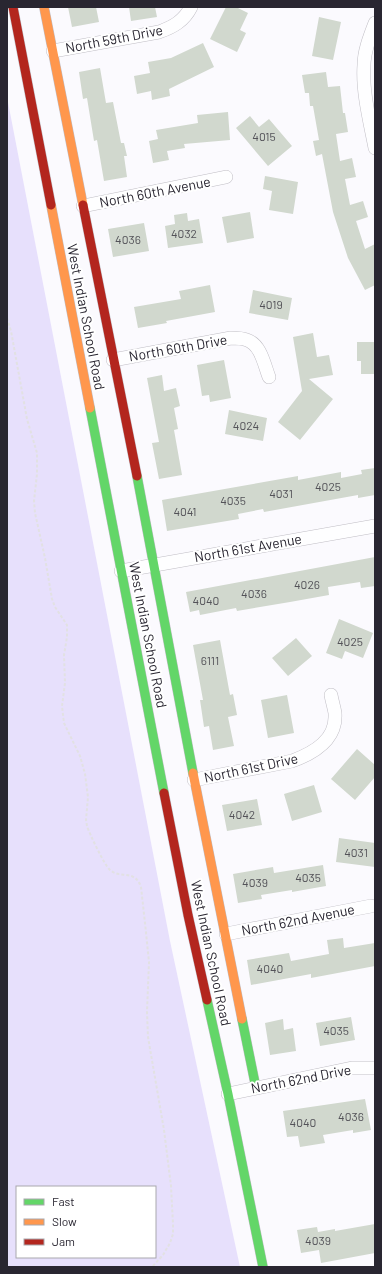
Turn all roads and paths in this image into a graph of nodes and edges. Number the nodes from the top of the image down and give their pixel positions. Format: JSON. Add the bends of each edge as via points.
{"nodes":[{"id":1,"x":13,"y":7,"type":"edge"},
{"id":2,"x":44,"y":7,"type":"edge"},
{"id":3,"x":191,"y":7,"type":"edge"},
{"id":4,"x":375,"y":23,"type":"edge"},
{"id":5,"x":53,"y":51,"type":"junction"},
{"id":6,"x":375,"y":148,"type":"edge"},
{"id":7,"x":226,"y":177,"type":"dead end"},
{"id":8,"x":83,"y":206,"type":"junction"},
{"id":9,"x":7,"y":318,"type":"edge"},
{"id":10,"x":113,"y":360,"type":"junction"},
{"id":11,"x":269,"y":377,"type":"dead end"},
{"id":12,"x":375,"y":526,"type":"edge"},
{"id":13,"x":154,"y":565,"type":"junction"},
{"id":14,"x":121,"y":571,"type":"junction"},
{"id":15,"x":331,"y":695,"type":"dead end"},
{"id":16,"x":194,"y":780,"type":"junction"},
{"id":17,"x":371,"y":906,"type":"dead end"},
{"id":18,"x":226,"y":934,"type":"junction"},
{"id":19,"x":375,"y":1068,"type":"edge"},
{"id":20,"x":256,"y":1088,"type":"junction"},
{"id":21,"x":228,"y":1094,"type":"junction"},
{"id":22,"x":152,"y":1267,"type":"edge"},
{"id":23,"x":263,"y":1267,"type":"edge"}],
"edges":[{"from":1,"to":14,"type":"main road","name":"West Indian School Road"},
{"from":2,"to":5,"type":"main road","name":"West Indian School Road"},
{"from":3,"to":5,"type":"street","name":"North 59th Drive","via":[[184,19],[159,32]]},
{"from":4,"to":6,"type":"street","via":[[364,64],[365,88]]},
{"from":5,"to":8,"type":"main road","name":"West Indian School Road"},
{"from":7,"to":8,"type":"street","name":"North 60th Avenue"},
{"from":8,"to":10,"type":"main road","name":"West Indian School Road"},
{"from":9,"to":22,"type":"path","via":[[27,419],[38,453],[35,513],[52,599],[67,625],[62,706],[68,732],[80,756],[85,774],[88,797],[87,826],[110,870],[131,875],[141,887],[149,962],[148,1030],[164,1130],[173,1224],[170,1243]]},
{"from":10,"to":11,"type":"street","name":"North 60th Drive","via":[[231,338],[247,340],[255,346]]},
{"from":10,"to":13,"type":"main road","name":"West Indian School Road"},
{"from":12,"to":13,"type":"street","name":"North 61st Avenue"},
{"from":13,"to":14,"type":"street","name":"North 61st Avenue"},
{"from":13,"to":16,"type":"main road","name":"West Indian School Road"},
{"from":14,"to":21,"type":"main road","name":"West Indian School Road","via":[[188,915]]},
{"from":15,"to":16,"type":"street","name":"North 61st Drive","via":[[335,714],[333,731],[320,747],[292,761]]},
{"from":16,"to":18,"type":"main road","name":"West Indian School Road"},
{"from":17,"to":18,"type":"street","name":"North 62nd Avenue"},
{"from":18,"to":20,"type":"main road","name":"West Indian School Road"},
{"from":19,"to":20,"type":"street","name":"North 62nd Drive","via":[[352,1068]]},
{"from":20,"to":21,"type":"street","name":"North 62nd Drive"},
{"from":21,"to":23,"type":"main road","name":"West Indian School Road"}]}
